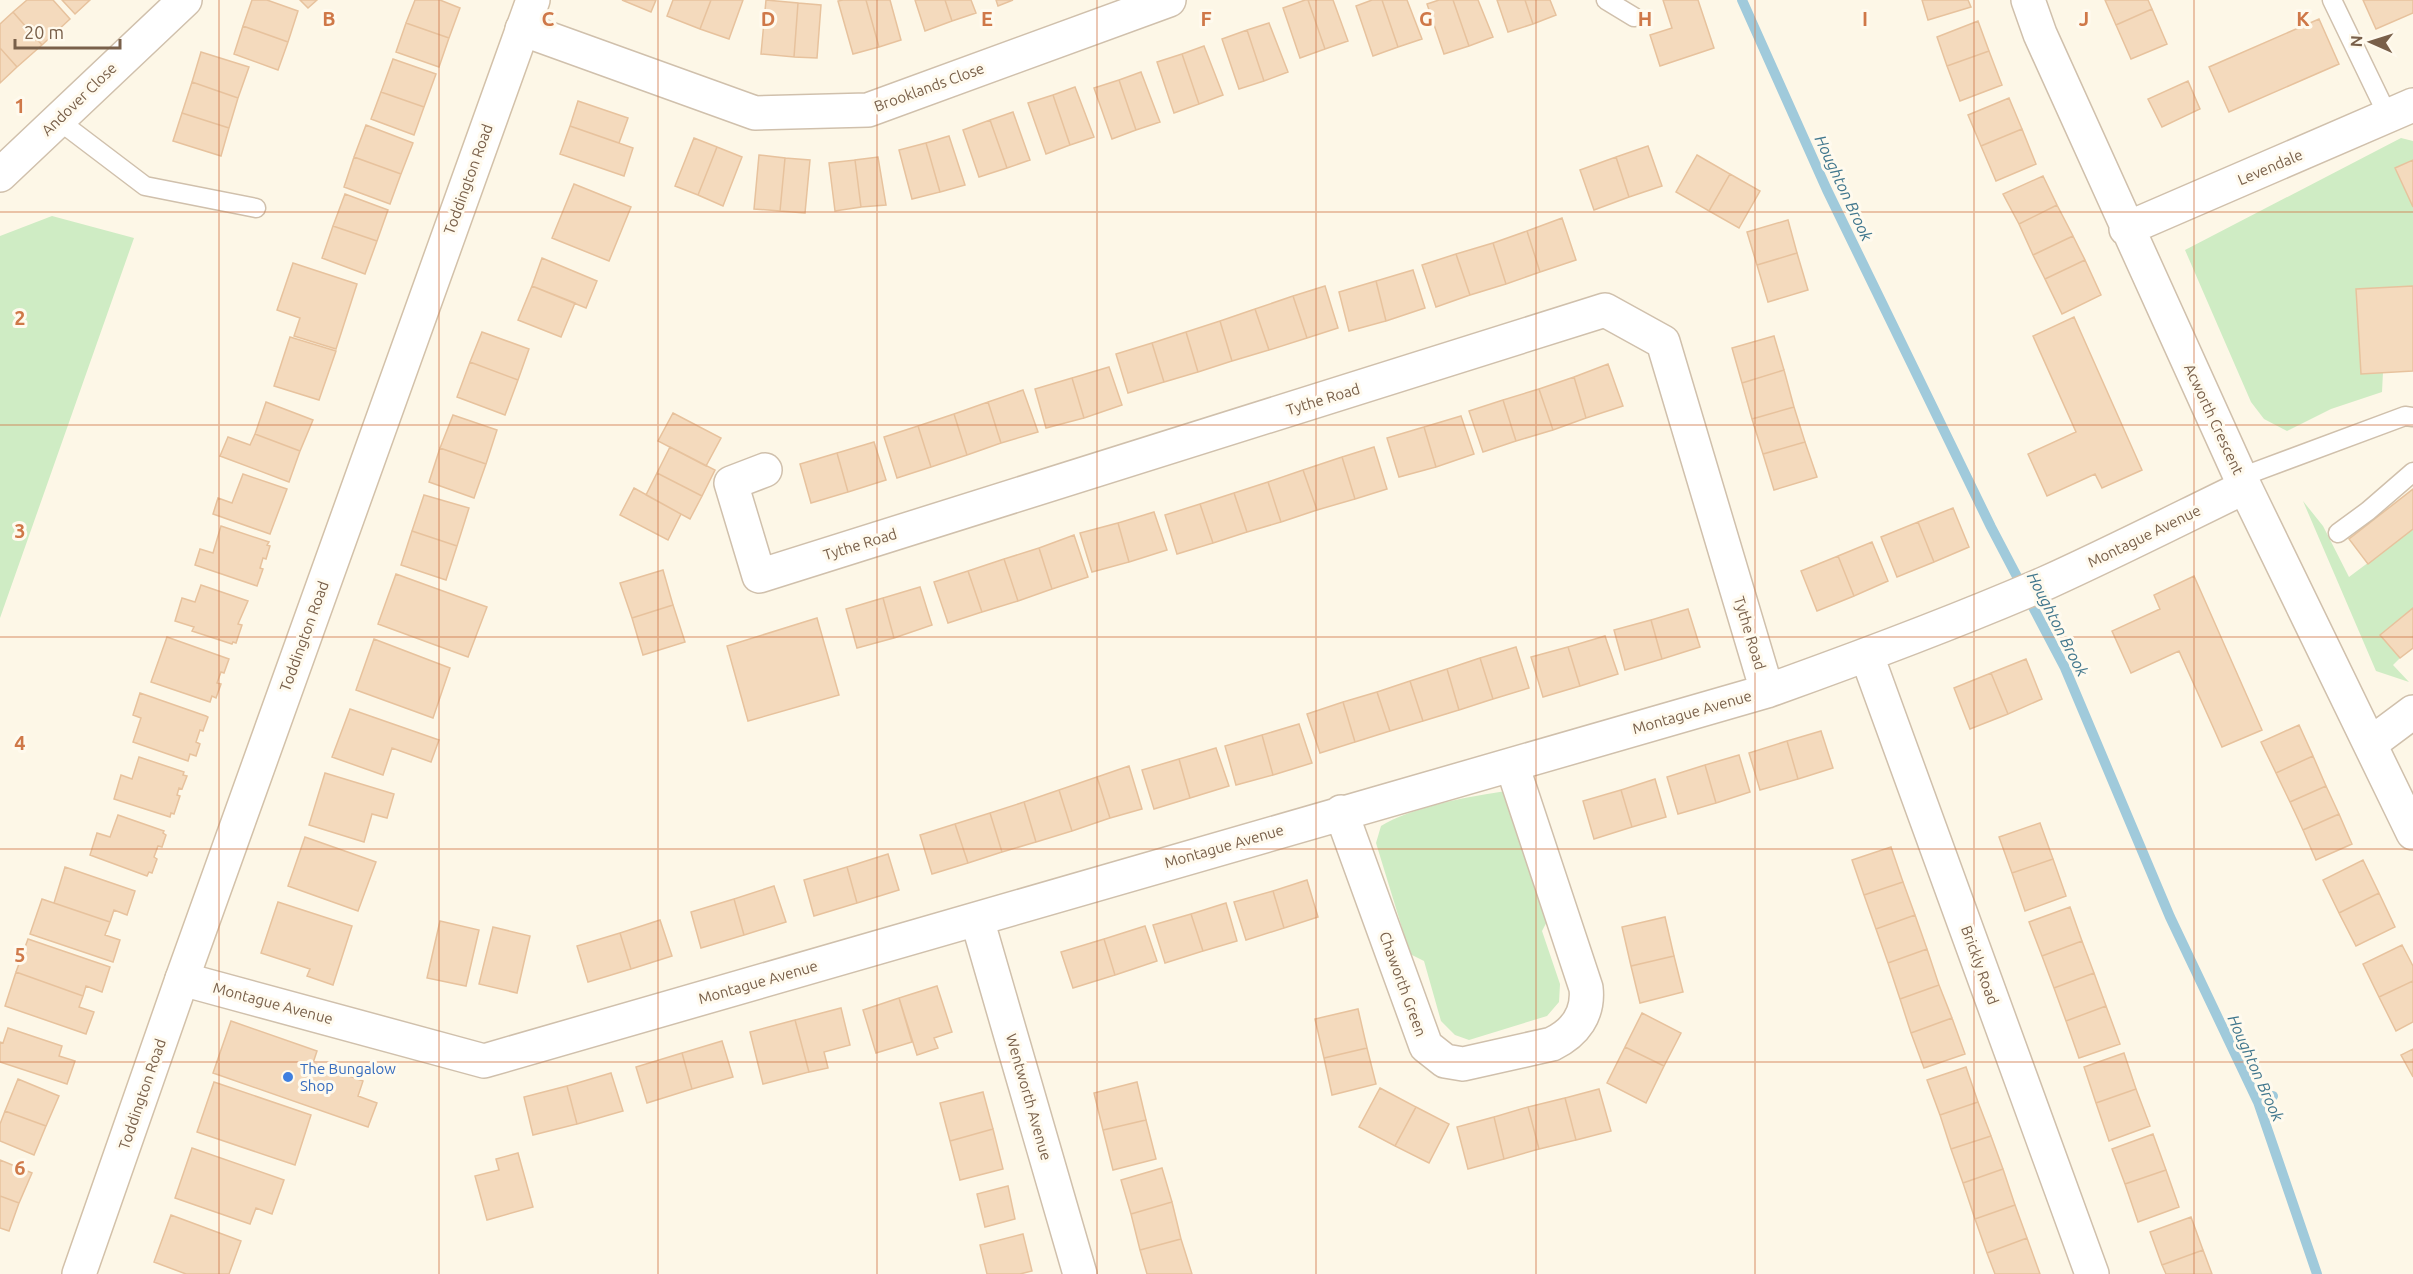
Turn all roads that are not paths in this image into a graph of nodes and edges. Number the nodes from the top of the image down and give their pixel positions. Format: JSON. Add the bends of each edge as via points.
{"nodes":[{"id":1,"x":185,"y":0,"type":"edge"},
{"id":2,"x":1606,"y":0,"type":"edge"},
{"id":3,"x":2028,"y":0,"type":"edge"},
{"id":4,"x":2332,"y":0,"type":"edge"},
{"id":5,"x":1162,"y":1,"type":"edge"},
{"id":6,"x":528,"y":14,"type":"edge"},
{"id":7,"x":1634,"y":17,"type":"dead end"},
{"id":8,"x":2400,"y":111,"type":"edge"},
{"id":9,"x":58,"y":120,"type":"junction"},
{"id":10,"x":0,"y":175,"type":"edge"},
{"id":11,"x":256,"y":208,"type":"dead end"},
{"id":12,"x":2126,"y":229,"type":"junction"},
{"id":13,"x":2413,"y":417,"type":"edge"},
{"id":14,"x":765,"y":470,"type":"dead end"},
{"id":15,"x":2413,"y":472,"type":"edge"},
{"id":16,"x":2243,"y":482,"type":"junction"},
{"id":17,"x":2338,"y":533,"type":"dead end"},
{"id":18,"x":1867,"y":656,"type":"junction"},
{"id":19,"x":1767,"y":691,"type":"junction"},
{"id":20,"x":2413,"y":712,"type":"edge"},
{"id":21,"x":2370,"y":744,"type":"junction"},
{"id":22,"x":1512,"y":765,"type":"junction"},
{"id":23,"x":1341,"y":812,"type":"junction"},
{"id":24,"x":2413,"y":833,"type":"edge"},
{"id":25,"x":977,"y":919,"type":"junction"},
{"id":26,"x":182,"y":979,"type":"junction"},
{"id":27,"x":79,"y":1274,"type":"edge"},
{"id":28,"x":1080,"y":1274,"type":"edge"},
{"id":29,"x":2092,"y":1274,"type":"edge"}],
"edges":[{"from":1,"to":9,"type":"street","name":"Andover Close"},
{"from":2,"to":7,"type":"lane"},
{"from":3,"to":12,"type":"street","name":"Acworth Crescent"},
{"from":4,"to":8,"type":"lane"},
{"from":5,"to":6,"type":"street","name":"Brooklands Close","via":[[868,110],[755,113]]},
{"from":6,"to":26,"type":"street","name":"Toddington Road"},
{"from":8,"to":12,"type":"street","name":"Levendale"},
{"from":9,"to":10,"type":"street","name":"Andover Close"},
{"from":9,"to":11,"type":"lane","via":[[145,186]]},
{"from":12,"to":16,"type":"street","name":"Acworth Crescent"},
{"from":13,"to":16,"type":"lane","via":[[2405,416]]},
{"from":14,"to":19,"type":"street","name":"Tythe Road","via":[[731,483],[759,576],[1605,310],[1663,342]]},
{"from":15,"to":17,"type":"lane"},
{"from":16,"to":18,"type":"street","name":"Montague Avenue","via":[[2038,586]]},
{"from":16,"to":21,"type":"street","name":"Acworth Crescent"},
{"from":18,"to":19,"type":"street","name":"Montague Avenue"},
{"from":18,"to":29,"type":"street","name":"Brickly Road"},
{"from":19,"to":22,"type":"street","name":"Montague Avenue"},
{"from":20,"to":21,"type":"street"},
{"from":21,"to":24,"type":"street","name":"Acworth Crescent"},
{"from":22,"to":23,"type":"street","name":"Montague Avenue"},
{"from":22,"to":23,"type":"street","name":"Chaworth Green","via":[[1586,988],[1587,999],[1578,1026],[1552,1044],[1462,1064],[1445,1061],[1426,1046]]},
{"from":23,"to":25,"type":"street","name":"Montague Avenue"},
{"from":25,"to":26,"type":"street","name":"Montague Avenue","via":[[484,1060]]},
{"from":25,"to":28,"type":"street","name":"Wentworth Avenue"},
{"from":26,"to":27,"type":"street","name":"Toddington Road"}]}
